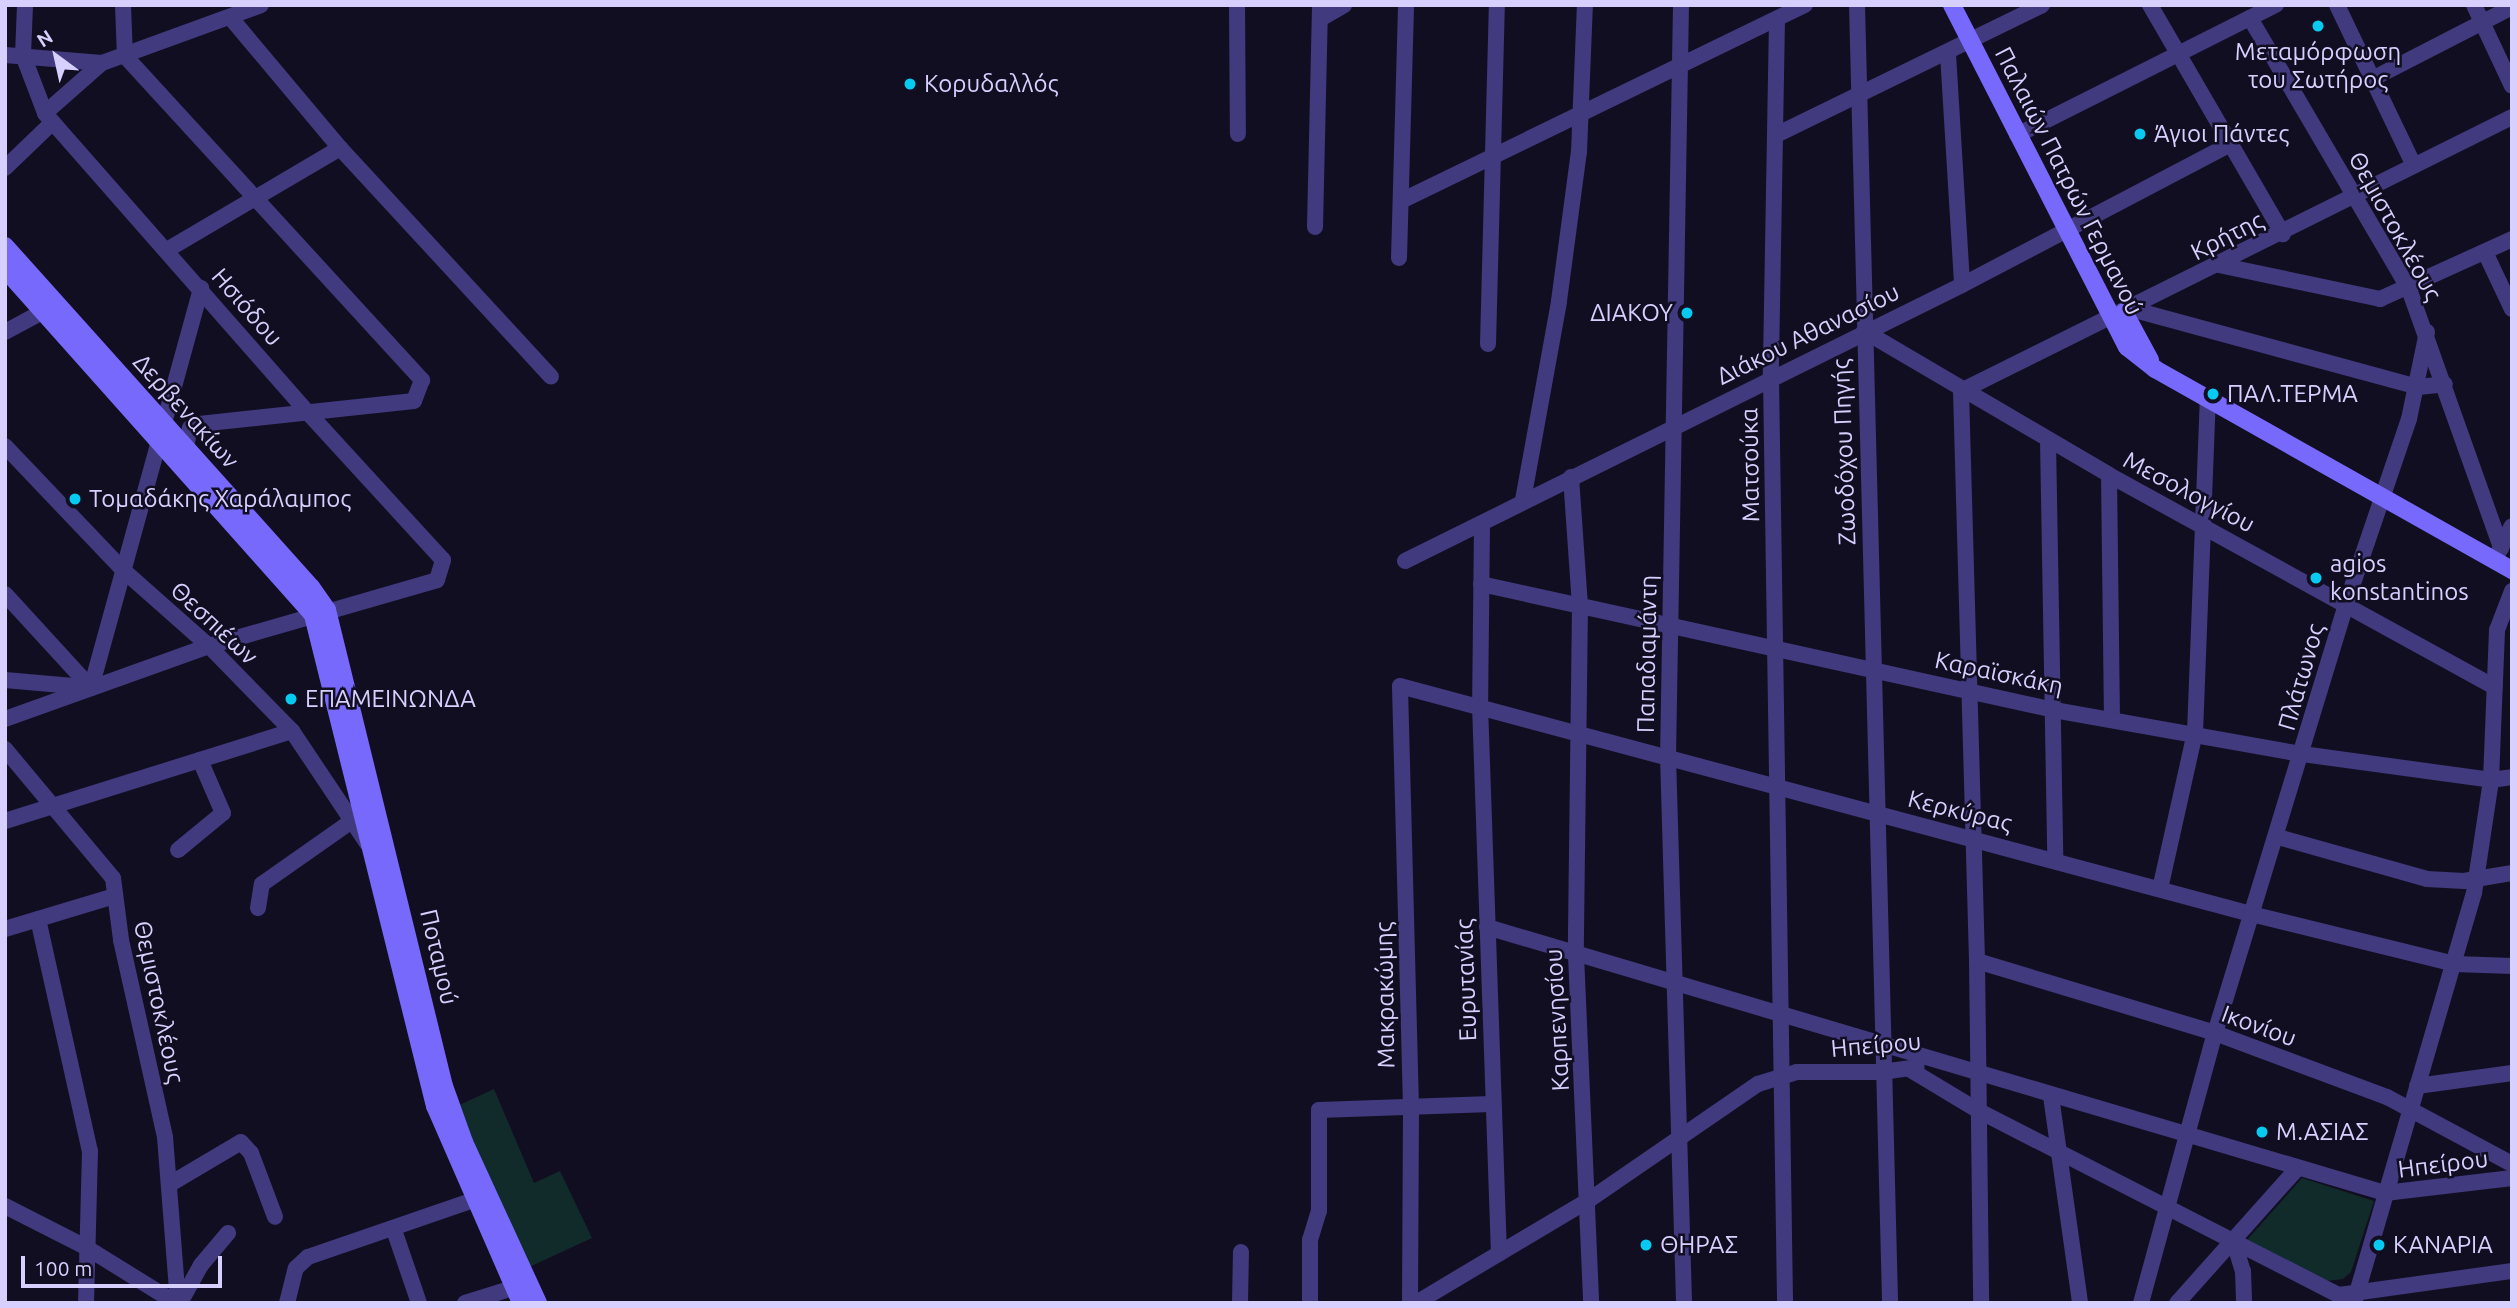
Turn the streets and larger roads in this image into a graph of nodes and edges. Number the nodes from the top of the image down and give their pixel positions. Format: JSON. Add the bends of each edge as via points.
{"nodes":[{"id":1,"x":25,"y":5,"type":"edge"},
{"id":2,"x":123,"y":5,"type":"edge"},
{"id":3,"x":261,"y":5,"type":"edge"},
{"id":4,"x":1237,"y":5,"type":"edge"},
{"id":5,"x":1344,"y":5,"type":"edge"},
{"id":6,"x":1406,"y":5,"type":"edge"},
{"id":7,"x":1497,"y":5,"type":"edge"},
{"id":8,"x":1585,"y":5,"type":"edge"},
{"id":9,"x":1681,"y":5,"type":"edge"},
{"id":10,"x":1805,"y":5,"type":"edge"},
{"id":11,"x":1857,"y":5,"type":"edge"},
{"id":12,"x":1952,"y":5,"type":"edge"},
{"id":13,"x":2042,"y":5,"type":"edge"},
{"id":14,"x":2150,"y":5,"type":"edge"},
{"id":15,"x":2276,"y":5,"type":"edge"},
{"id":16,"x":2337,"y":5,"type":"edge"},
{"id":17,"x":2474,"y":5,"type":"edge"},
{"id":18,"x":2512,"y":7,"type":"edge"},
{"id":19,"x":1320,"y":12,"type":"edge"},
{"id":20,"x":230,"y":17,"type":"junction"},
{"id":21,"x":2250,"y":18,"type":"junction"},
{"id":22,"x":1777,"y":19,"type":"junction"},
{"id":23,"x":2482,"y":21,"type":"junction"},
{"id":24,"x":1971,"y":43,"type":"junction"},
{"id":25,"x":1948,"y":54,"type":"junction"},
{"id":26,"x":5,"y":55,"type":"edge"},
{"id":27,"x":23,"y":55,"type":"junction"},
{"id":28,"x":125,"y":56,"type":"junction"},
{"id":29,"x":2178,"y":56,"type":"junction"},
{"id":30,"x":102,"y":63,"type":"junction"},
{"id":31,"x":1678,"y":66,"type":"junction"},
{"id":32,"x":2374,"y":78,"type":"junction"},
{"id":33,"x":2512,"y":86,"type":"edge"},
{"id":34,"x":1860,"y":97,"type":"junction"},
{"id":35,"x":1582,"y":115,"type":"junction"},
{"id":36,"x":49,"y":117,"type":"junction"},
{"id":37,"x":2512,"y":117,"type":"edge"},
{"id":38,"x":1238,"y":134,"type":"dead end"},
{"id":39,"x":1776,"y":135,"type":"junction"},
{"id":40,"x":2017,"y":135,"type":"junction"},
{"id":41,"x":2230,"y":144,"type":"junction"},
{"id":42,"x":340,"y":148,"type":"junction"},
{"id":43,"x":1494,"y":157,"type":"junction"},
{"id":44,"x":2414,"y":166,"type":"junction"},
{"id":45,"x":5,"y":168,"type":"edge"},
{"id":46,"x":2353,"y":195,"type":"junction"},
{"id":47,"x":255,"y":199,"type":"junction"},
{"id":48,"x":1403,"y":200,"type":"junction"},
{"id":49,"x":1315,"y":227,"type":"dead end"},
{"id":50,"x":2064,"y":230,"type":"junction"},
{"id":51,"x":2283,"y":233,"type":"junction"},
{"id":52,"x":2512,"y":239,"type":"edge"},
{"id":53,"x":5,"y":246,"type":"edge"},
{"id":54,"x":167,"y":250,"type":"junction"},
{"id":55,"x":2486,"y":252,"type":"junction"},
{"id":56,"x":1399,"y":258,"type":"dead end"},
{"id":57,"x":2220,"y":265,"type":"junction"},
{"id":58,"x":5,"y":269,"type":"edge"},
{"id":59,"x":1962,"y":285,"type":"junction"},
{"id":60,"x":201,"y":288,"type":"junction"},
{"id":61,"x":2409,"y":289,"type":"junction"},
{"id":62,"x":2512,"y":309,"type":"edge"},
{"id":63,"x":44,"y":311,"type":"junction"},
{"id":64,"x":2122,"y":313,"type":"junction"},
{"id":65,"x":1864,"y":331,"type":"junction"},
{"id":66,"x":2427,"y":331,"type":"junction"},
{"id":67,"x":5,"y":332,"type":"edge"},
{"id":68,"x":1488,"y":344,"type":"dead end"},
{"id":69,"x":551,"y":377,"type":"dead end"},
{"id":70,"x":1770,"y":378,"type":"junction"},
{"id":71,"x":2445,"y":384,"type":"junction"},
{"id":72,"x":2418,"y":387,"type":"junction"},
{"id":73,"x":1961,"y":391,"type":"junction"},
{"id":74,"x":2208,"y":399,"type":"junction"},
{"id":75,"x":309,"y":414,"type":"junction"},
{"id":76,"x":1673,"y":426,"type":"junction"},
{"id":77,"x":161,"y":432,"type":"junction"},
{"id":78,"x":2048,"y":440,"type":"junction"},
{"id":79,"x":5,"y":446,"type":"edge"},
{"id":80,"x":186,"y":447,"type":"junction"},
{"id":81,"x":2109,"y":475,"type":"junction"},
{"id":82,"x":1571,"y":477,"type":"junction"},
{"id":83,"x":1523,"y":500,"type":"junction"},
{"id":84,"x":2381,"y":500,"type":"junction"},
{"id":85,"x":1482,"y":524,"type":"junction"},
{"id":86,"x":2202,"y":525,"type":"junction"},
{"id":87,"x":2512,"y":526,"type":"edge"},
{"id":88,"x":2497,"y":555,"type":"junction"},
{"id":89,"x":1405,"y":561,"type":"dead end"},
{"id":90,"x":123,"y":570,"type":"junction"},
{"id":91,"x":2512,"y":570,"type":"edge"},
{"id":92,"x":1481,"y":584,"type":"junction"},
{"id":93,"x":2512,"y":591,"type":"edge"},
{"id":94,"x":5,"y":594,"type":"edge"},
{"id":95,"x":2346,"y":604,"type":"junction"},
{"id":96,"x":1580,"y":605,"type":"junction"},
{"id":97,"x":320,"y":612,"type":"junction"},
{"id":98,"x":1669,"y":625,"type":"junction"},
{"id":99,"x":209,"y":646,"type":"junction"},
{"id":100,"x":1777,"y":651,"type":"junction"},
{"id":101,"x":1873,"y":670,"type":"junction"},
{"id":102,"x":5,"y":680,"type":"edge"},
{"id":103,"x":1400,"y":686,"type":"joint"},
{"id":104,"x":2495,"y":687,"type":"junction"},
{"id":105,"x":91,"y":688,"type":"junction"},
{"id":106,"x":1968,"y":688,"type":"junction"},
{"id":107,"x":1480,"y":705,"type":"junction"},
{"id":108,"x":2054,"y":710,"type":"junction"},
{"id":109,"x":2112,"y":718,"type":"junction"},
{"id":110,"x":5,"y":719,"type":"edge"},
{"id":111,"x":292,"y":732,"type":"junction"},
{"id":112,"x":2195,"y":733,"type":"junction"},
{"id":113,"x":1578,"y":734,"type":"junction"},
{"id":114,"x":5,"y":749,"type":"edge"},
{"id":115,"x":2302,"y":754,"type":"junction"},
{"id":116,"x":1668,"y":756,"type":"junction"},
{"id":117,"x":200,"y":760,"type":"junction"},
{"id":118,"x":2512,"y":777,"type":"edge"},
{"id":119,"x":2491,"y":780,"type":"junction"},
{"id":120,"x":1774,"y":783,"type":"junction"},
{"id":121,"x":55,"y":805,"type":"junction"},
{"id":122,"x":1876,"y":813,"type":"junction"},
{"id":123,"x":353,"y":820,"type":"junction"},
{"id":124,"x":5,"y":821,"type":"edge"},
{"id":125,"x":1975,"y":837,"type":"junction"},
{"id":126,"x":2278,"y":837,"type":"junction"},
{"id":127,"x":178,"y":850,"type":"dead end"},
{"id":128,"x":372,"y":851,"type":"junction"},
{"id":129,"x":2055,"y":859,"type":"junction"},
{"id":130,"x":2512,"y":873,"type":"edge"},
{"id":131,"x":2477,"y":878,"type":"junction"},
{"id":132,"x":2160,"y":888,"type":"junction"},
{"id":133,"x":114,"y":896,"type":"junction"},
{"id":134,"x":258,"y":908,"type":"dead end"},
{"id":135,"x":2251,"y":914,"type":"junction"},
{"id":136,"x":38,"y":919,"type":"junction"},
{"id":137,"x":1487,"y":927,"type":"junction"},
{"id":138,"x":5,"y":929,"type":"edge"},
{"id":139,"x":1576,"y":956,"type":"junction"},
{"id":140,"x":1977,"y":961,"type":"junction"},
{"id":141,"x":2455,"y":964,"type":"junction"},
{"id":142,"x":2512,"y":966,"type":"edge"},
{"id":143,"x":1678,"y":985,"type":"junction"},
{"id":144,"x":1779,"y":1013,"type":"junction"},
{"id":145,"x":2215,"y":1033,"type":"junction"},
{"id":146,"x":1885,"y":1044,"type":"junction"},
{"id":147,"x":1940,"y":1061,"type":"junction"},
{"id":148,"x":1909,"y":1069,"type":"junction"},
{"id":149,"x":1882,"y":1072,"type":"junction"},
{"id":150,"x":1979,"y":1073,"type":"junction"},
{"id":151,"x":2512,"y":1073,"type":"edge"},
{"id":152,"x":1779,"y":1076,"type":"junction"},
{"id":153,"x":2417,"y":1086,"type":"junction"},
{"id":154,"x":2051,"y":1096,"type":"junction"},
{"id":155,"x":1492,"y":1104,"type":"junction"},
{"id":156,"x":1411,"y":1107,"type":"junction"},
{"id":157,"x":2410,"y":1110,"type":"junction"},
{"id":158,"x":1979,"y":1111,"type":"junction"},
{"id":159,"x":2188,"y":1138,"type":"junction"},
{"id":160,"x":1677,"y":1140,"type":"junction"},
{"id":161,"x":2061,"y":1153,"type":"junction"},
{"id":162,"x":2512,"y":1164,"type":"edge"},
{"id":163,"x":2296,"y":1170,"type":"junction"},
{"id":164,"x":2512,"y":1178,"type":"edge"},
{"id":165,"x":170,"y":1184,"type":"junction"},
{"id":166,"x":2385,"y":1193,"type":"junction"},
{"id":167,"x":474,"y":1200,"type":"junction"},
{"id":168,"x":1589,"y":1200,"type":"junction"},
{"id":169,"x":5,"y":1206,"type":"edge"},
{"id":170,"x":2170,"y":1208,"type":"junction"},
{"id":171,"x":275,"y":1217,"type":"dead end"},
{"id":172,"x":394,"y":1230,"type":"junction"},
{"id":173,"x":228,"y":1233,"type":"dead end"},
{"id":174,"x":2233,"y":1239,"type":"junction"},
{"id":175,"x":84,"y":1246,"type":"junction"},
{"id":176,"x":1241,"y":1252,"type":"dead end"},
{"id":177,"x":1499,"y":1254,"type":"junction"},
{"id":178,"x":2512,"y":1271,"type":"edge"},
{"id":179,"x":521,"y":1291,"type":"edge"},
{"id":180,"x":2354,"y":1298,"type":"edge"},
{"id":181,"x":86,"y":1303,"type":"edge"},
{"id":182,"x":178,"y":1303,"type":"edge"},
{"id":183,"x":286,"y":1303,"type":"edge"},
{"id":184,"x":419,"y":1303,"type":"edge"},
{"id":185,"x":465,"y":1303,"type":"edge"},
{"id":186,"x":538,"y":1303,"type":"edge"},
{"id":187,"x":1240,"y":1303,"type":"edge"},
{"id":188,"x":1310,"y":1303,"type":"edge"},
{"id":189,"x":1410,"y":1303,"type":"edge"},
{"id":190,"x":1416,"y":1303,"type":"edge"},
{"id":191,"x":1591,"y":1303,"type":"edge"},
{"id":192,"x":1684,"y":1303,"type":"edge"},
{"id":193,"x":1785,"y":1303,"type":"edge"},
{"id":194,"x":1890,"y":1303,"type":"edge"},
{"id":195,"x":1982,"y":1303,"type":"edge"},
{"id":196,"x":2080,"y":1303,"type":"edge"},
{"id":197,"x":2141,"y":1303,"type":"edge"},
{"id":198,"x":2177,"y":1303,"type":"edge"},
{"id":199,"x":2244,"y":1303,"type":"edge"}],
"edges":[{"from":1,"to":27,"type":"street"},
{"from":2,"to":28,"type":"street"},
{"from":3,"to":20,"type":"street"},
{"from":4,"to":38,"type":"street"},
{"from":5,"to":19,"type":"street"},
{"from":6,"to":48,"type":"street"},
{"from":7,"to":43,"type":"street"},
{"from":8,"to":35,"type":"street"},
{"from":9,"to":31,"type":"street","name":"Παπαδιαμάντη"},
{"from":10,"to":22,"type":"street"},
{"from":11,"to":34,"type":"street","name":"Ζωοδόχου Πηγής"},
{"from":12,"to":24,"type":"street","name":"Παλαιών Πατρών Γερμανού"},
{"from":13,"to":24,"type":"street"},
{"from":14,"to":29,"type":"street"},
{"from":15,"to":21,"type":"street"},
{"from":16,"to":32,"type":"street"},
{"from":17,"to":23,"type":"street"},
{"from":18,"to":23,"type":"street"},
{"from":19,"to":49,"type":"street"},
{"from":20,"to":28,"type":"street"},
{"from":20,"to":42,"type":"street"},
{"from":21,"to":29,"type":"street"},
{"from":21,"to":46,"type":"street","name":"Θεμιστοκλέους"},
{"from":22,"to":31,"type":"street"},
{"from":22,"to":39,"type":"street","name":"Ματσούκα"},
{"from":23,"to":32,"type":"street"},
{"from":23,"to":33,"type":"street"},
{"from":24,"to":25,"type":"street"},
{"from":24,"to":40,"type":"street","name":"Παλαιών Πατρών Γερμανού"},
{"from":25,"to":34,"type":"street"},
{"from":25,"to":59,"type":"street"},
{"from":26,"to":27,"type":"street"},
{"from":27,"to":30,"type":"street"},
{"from":27,"to":36,"type":"street","name":"Ησιόδου"},
{"from":28,"to":30,"type":"street"},
{"from":28,"to":47,"type":"street"},
{"from":29,"to":40,"type":"street"},
{"from":29,"to":41,"type":"street"},
{"from":30,"to":36,"type":"street"},
{"from":31,"to":35,"type":"street"},
{"from":31,"to":76,"type":"street","name":"Παπαδιαμάντη"},
{"from":32,"to":44,"type":"street"},
{"from":34,"to":39,"type":"street"},
{"from":34,"to":65,"type":"street","name":"Ζωοδόχου Πηγής"},
{"from":35,"to":43,"type":"street"},
{"from":35,"to":83,"type":"street","via":[[1559,301]]},
{"from":36,"to":45,"type":"street"},
{"from":36,"to":54,"type":"street","name":"Ησιόδου"},
{"from":37,"to":44,"type":"street","name":"Κρήτης"},
{"from":39,"to":70,"type":"street","name":"Ματσούκα"},
{"from":40,"to":50,"type":"street","name":"Παλαιών Πατρών Γερμανού"},
{"from":41,"to":50,"type":"street","name":"Διάκου Αθανασίου"},
{"from":41,"to":51,"type":"street"},
{"from":42,"to":47,"type":"street"},
{"from":42,"to":69,"type":"street"},
{"from":43,"to":48,"type":"street"},
{"from":43,"to":68,"type":"street"},
{"from":44,"to":46,"type":"street","name":"Κρήτης"},
{"from":46,"to":51,"type":"street","name":"Κρήτης"},
{"from":46,"to":61,"type":"street","name":"Θεμιστοκλέους"},
{"from":47,"to":54,"type":"street"},
{"from":47,"to":75,"type":"street","via":[[422,380],[414,401]]},
{"from":48,"to":56,"type":"street"},
{"from":50,"to":59,"type":"street","name":"Διάκου Αθανασίου"},
{"from":50,"to":64,"type":"street","name":"Παλαιών Πατρών Γερμανού"},
{"from":51,"to":57,"type":"street","name":"Κρήτης"},
{"from":52,"to":55,"type":"street"},
{"from":53,"to":77,"type":"street","name":"Δερβενακίων"},
{"from":54,"to":60,"type":"street","name":"Ησιόδου"},
{"from":55,"to":61,"type":"street"},
{"from":55,"to":62,"type":"street"},
{"from":57,"to":61,"type":"street","via":[[2369,298]]},
{"from":57,"to":64,"type":"street","name":"Κρήτης"},
{"from":58,"to":63,"type":"street","name":"Δερβενακίων"},
{"from":59,"to":65,"type":"street","name":"Διάκου Αθανασίου"},
{"from":60,"to":75,"type":"street","name":"Ησιόδου"},
{"from":60,"to":77,"type":"street"},
{"from":61,"to":66,"type":"street","name":"Θεμιστοκλέους"},
{"from":63,"to":67,"type":"street"},
{"from":63,"to":77,"type":"street","name":"Δερβενακίων"},
{"from":64,"to":72,"type":"street"},
{"from":64,"to":73,"type":"street","name":"Κρήτης"},
{"from":64,"to":74,"type":"street","name":"Παλαιών Πατρών Γερμανού","via":[[2127,346],[2155,369]]},
{"from":65,"to":70,"type":"street","name":"Διάκου Αθανασίου"},
{"from":65,"to":73,"type":"street","name":"Μεσολογγίου"},
{"from":65,"to":101,"type":"street","name":"Ζωοδόχου Πηγής"},
{"from":66,"to":71,"type":"street","name":"Θεμιστοκλέους"},
{"from":66,"to":72,"type":"street","name":"Πλάτωνος"},
{"from":70,"to":76,"type":"street","name":"Διάκου Αθανασίου"},
{"from":70,"to":100,"type":"street","name":"Ματσούκα"},
{"from":71,"to":72,"type":"street"},
{"from":71,"to":88,"type":"street","name":"Θεμιστοκλέους"},
{"from":72,"to":84,"type":"street","name":"Πλάτωνος"},
{"from":73,"to":78,"type":"street","name":"Μεσολογγίου"},
{"from":73,"to":106,"type":"street"},
{"from":74,"to":84,"type":"street","name":"Παλαιών Πατρών Γερμανού"},
{"from":74,"to":86,"type":"street"},
{"from":75,"to":80,"type":"street","via":[[199,424],[190,428]]},
{"from":75,"to":97,"type":"street","name":"Ησιόδου","via":[[443,560],[438,580]]},
{"from":76,"to":82,"type":"street","name":"Διάκου Αθανασίου"},
{"from":76,"to":98,"type":"street","name":"Παπαδιαμάντη"},
{"from":77,"to":80,"type":"street","name":"Δερβενακίων"},
{"from":77,"to":90,"type":"street"},
{"from":77,"to":97,"type":"street","name":"Δερβενακίων"},
{"from":78,"to":81,"type":"street","name":"Μεσολογγίου"},
{"from":78,"to":108,"type":"street"},
{"from":79,"to":90,"type":"street","name":"Θεσπιέων"},
{"from":80,"to":97,"type":"street","name":"Δερβενακίων"},
{"from":81,"to":86,"type":"street","name":"Μεσολογγίου"},
{"from":81,"to":109,"type":"street"},
{"from":82,"to":83,"type":"street","name":"Διάκου Αθανασίου"},
{"from":82,"to":96,"type":"street","name":"Καρπενησίου"},
{"from":83,"to":85,"type":"street","name":"Διάκου Αθανασίου"},
{"from":84,"to":88,"type":"street","name":"Παλαιών Πατρών Γερμανού"},
{"from":84,"to":95,"type":"street","name":"Πλάτωνος"},
{"from":85,"to":89,"type":"street","name":"Διάκου Αθανασίου"},
{"from":85,"to":92,"type":"street","name":"Ευρυτανίας"},
{"from":86,"to":95,"type":"street","name":"Μεσολογγίου"},
{"from":86,"to":112,"type":"street"},
{"from":87,"to":88,"type":"street"},
{"from":88,"to":91,"type":"street","name":"Παλαιών Πατρών Γερμανού"},
{"from":90,"to":99,"type":"street","name":"Θεσπιέων"},
{"from":90,"to":105,"type":"street"},
{"from":92,"to":96,"type":"street","name":"Καραϊσκάκη"},
{"from":92,"to":107,"type":"street","name":"Ευρυτανίας"},
{"from":93,"to":104,"type":"street","via":[[2497,630]]},
{"from":94,"to":105,"type":"street"},
{"from":95,"to":104,"type":"street","name":"Μεσολογγίου"},
{"from":95,"to":115,"type":"street","name":"Πλάτωνος"},
{"from":96,"to":98,"type":"street","name":"Καραϊσκάκη"},
{"from":96,"to":113,"type":"street","name":"Καρπενησίου"},
{"from":97,"to":99,"type":"street"},
{"from":97,"to":128,"type":"street","name":"Ποταμού"},
{"from":97,"to":179,"type":"street","name":"Ποταμού","via":[[447,1094]]},
{"from":98,"to":100,"type":"street","name":"Καραϊσκάκη"},
{"from":98,"to":116,"type":"street","name":"Παπαδιαμάντη"},
{"from":99,"to":105,"type":"street"},
{"from":99,"to":111,"type":"street","name":"Θεσπιέων"},
{"from":100,"to":101,"type":"street","name":"Καραϊσκάκη"},
{"from":100,"to":120,"type":"street","name":"Ματσούκα"},
{"from":101,"to":106,"type":"street","name":"Καραϊσκάκη"},
{"from":101,"to":122,"type":"street","name":"Ζωοδόχου Πηγής"},
{"from":102,"to":105,"type":"street"},
{"from":103,"to":107,"type":"street","name":"Κερκύρας"},
{"from":103,"to":156,"type":"street","name":"Μακρακώμης"},
{"from":104,"to":119,"type":"street"},
{"from":105,"to":110,"type":"street"},
{"from":106,"to":108,"type":"street","name":"Καραϊσκάκη"},
{"from":106,"to":125,"type":"street"},
{"from":107,"to":113,"type":"street","name":"Κερκύρας"},
{"from":107,"to":137,"type":"street","name":"Ευρυτανίας"},
{"from":108,"to":109,"type":"street","name":"Καραϊσκάκη"},
{"from":108,"to":129,"type":"street"},
{"from":109,"to":112,"type":"street","name":"Καραϊσκάκη"},
{"from":111,"to":117,"type":"street"},
{"from":111,"to":123,"type":"street","name":"Θεσπιέων"},
{"from":112,"to":115,"type":"street","name":"Καραϊσκάκη"},
{"from":112,"to":132,"type":"street"},
{"from":113,"to":116,"type":"street","name":"Κερκύρας"},
{"from":113,"to":139,"type":"street","name":"Καρπενησίου"},
{"from":114,"to":121,"type":"street","name":"Θεμιστοκλέους"},
{"from":115,"to":119,"type":"street","name":"Καραϊσκάκη"},
{"from":115,"to":126,"type":"street","name":"Πλάτωνος"},
{"from":116,"to":120,"type":"street","name":"Κερκύρας"},
{"from":116,"to":143,"type":"street","name":"Παπαδιαμάντη"},
{"from":117,"to":121,"type":"street"},
{"from":117,"to":127,"type":"street","via":[[223,813]]},
{"from":118,"to":119,"type":"street","name":"Καραϊσκάκη"},
{"from":119,"to":131,"type":"street"},
{"from":120,"to":122,"type":"street","name":"Κερκύρας"},
{"from":120,"to":144,"type":"street","name":"Ματσούκα"},
{"from":121,"to":124,"type":"street"},
{"from":121,"to":133,"type":"street","name":"Θεμιστοκλέους","via":[[105,863]]},
{"from":122,"to":125,"type":"street","name":"Κερκύρας"},
{"from":122,"to":146,"type":"street","name":"Ζωοδόχου Πηγής"},
{"from":123,"to":128,"type":"street","name":"Θεσπιέων"},
{"from":123,"to":134,"type":"street","via":[[262,884]]},
{"from":125,"to":129,"type":"street","name":"Κερκύρας"},
{"from":125,"to":140,"type":"street"},
{"from":126,"to":131,"type":"street","via":[[2427,879]]},
{"from":126,"to":135,"type":"street","name":"Πλάτωνος"},
{"from":128,"to":167,"type":"street","name":"Ποταμού","via":[[432,1097]]},
{"from":129,"to":132,"type":"street","name":"Κερκύρας"},
{"from":130,"to":131,"type":"street"},
{"from":131,"to":141,"type":"street"},
{"from":132,"to":135,"type":"street","name":"Κερκύρας"},
{"from":133,"to":136,"type":"street"},
{"from":133,"to":165,"type":"street","name":"Θεμιστοκλέους"},
{"from":135,"to":141,"type":"street","name":"Κερκύρας"},
{"from":135,"to":145,"type":"street","name":"Πλάτωνος"},
{"from":136,"to":138,"type":"street"},
{"from":136,"to":175,"type":"street","via":[[90,1151]]},
{"from":137,"to":139,"type":"street"},
{"from":137,"to":155,"type":"street","name":"Ευρυτανίας"},
{"from":139,"to":143,"type":"street"},
{"from":139,"to":168,"type":"street","name":"Καρπενησίου"},
{"from":140,"to":145,"type":"street","name":"Ικονίου"},
{"from":140,"to":150,"type":"street"},
{"from":141,"to":142,"type":"street","name":"Κερκύρας"},
{"from":141,"to":153,"type":"street"},
{"from":143,"to":144,"type":"street"},
{"from":143,"to":160,"type":"street","name":"Παπαδιαμάντη"},
{"from":144,"to":146,"type":"street"},
{"from":144,"to":152,"type":"street","name":"Ματσούκα"},
{"from":145,"to":157,"type":"street","name":"Ικονίου"},
{"from":145,"to":159,"type":"street","name":"Πλάτωνος"},
{"from":146,"to":147,"type":"street"},
{"from":146,"to":149,"type":"street","name":"Ζωοδόχου Πηγής"},
{"from":147,"to":148,"type":"street","name":"Ηπείρου"},
{"from":147,"to":150,"type":"street","name":"Ηπείρου"},
{"from":148,"to":149,"type":"street","name":"Ηπείρου"},
{"from":148,"to":158,"type":"street"},
{"from":149,"to":152,"type":"street","name":"Ηπείρου"},
{"from":149,"to":194,"type":"street","name":"Ζωοδόχου Πηγής"},
{"from":150,"to":154,"type":"street","name":"Ηπείρου"},
{"from":150,"to":158,"type":"street"},
{"from":151,"to":153,"type":"street"},
{"from":152,"to":160,"type":"street","name":"Ηπείρου","via":[[1758,1084]]},
{"from":152,"to":193,"type":"street","name":"Ματσούκα"},
{"from":153,"to":157,"type":"street"},
{"from":154,"to":159,"type":"street","name":"Ηπείρου"},
{"from":154,"to":161,"type":"street"},
{"from":155,"to":156,"type":"street"},
{"from":155,"to":177,"type":"street","name":"Ευρυτανίας"},
{"from":156,"to":188,"type":"street","via":[[1319,1110],[1319,1211],[1310,1240]]},
{"from":156,"to":189,"type":"street","name":"Μακρακώμης"},
{"from":157,"to":162,"type":"street","name":"Ικονίου"},
{"from":157,"to":166,"type":"street"},
{"from":158,"to":161,"type":"street"},
{"from":158,"to":195,"type":"street"},
{"from":159,"to":163,"type":"street","name":"Ηπείρου"},
{"from":159,"to":170,"type":"street","name":"Πλάτωνος"},
{"from":160,"to":168,"type":"street","name":"Ηπείρου"},
{"from":160,"to":192,"type":"street","name":"Παπαδιαμάντη"},
{"from":161,"to":170,"type":"street"},
{"from":161,"to":196,"type":"street"},
{"from":163,"to":166,"type":"street","name":"Ηπείρου"},
{"from":163,"to":174,"type":"street"},
{"from":164,"to":166,"type":"street","name":"Ηπείρου"},
{"from":165,"to":171,"type":"street","via":[[241,1142],[251,1153]]},
{"from":165,"to":182,"type":"street","name":"Θεμιστοκλέους"},
{"from":166,"to":180,"type":"street"},
{"from":167,"to":172,"type":"street"},
{"from":167,"to":179,"type":"street","name":"Ποταμού"},
{"from":168,"to":177,"type":"street","name":"Ηπείρου"},
{"from":168,"to":191,"type":"street","name":"Καρπενησίου"},
{"from":169,"to":175,"type":"street"},
{"from":170,"to":174,"type":"street"},
{"from":170,"to":197,"type":"street","name":"Πλάτωνος"},
{"from":172,"to":183,"type":"street","via":[[301,1261]]},
{"from":172,"to":184,"type":"street"},
{"from":173,"to":182,"type":"street"},
{"from":174,"to":180,"type":"street","via":[[2339,1295]]},
{"from":174,"to":198,"type":"street"},
{"from":174,"to":199,"type":"street"},
{"from":175,"to":181,"type":"street"},
{"from":175,"to":182,"type":"street"},
{"from":176,"to":187,"type":"street"},
{"from":177,"to":190,"type":"street","name":"Ηπείρου"},
{"from":178,"to":180,"type":"street"},
{"from":179,"to":185,"type":"street"},
{"from":179,"to":186,"type":"street","name":"Ποταμού"}]}
